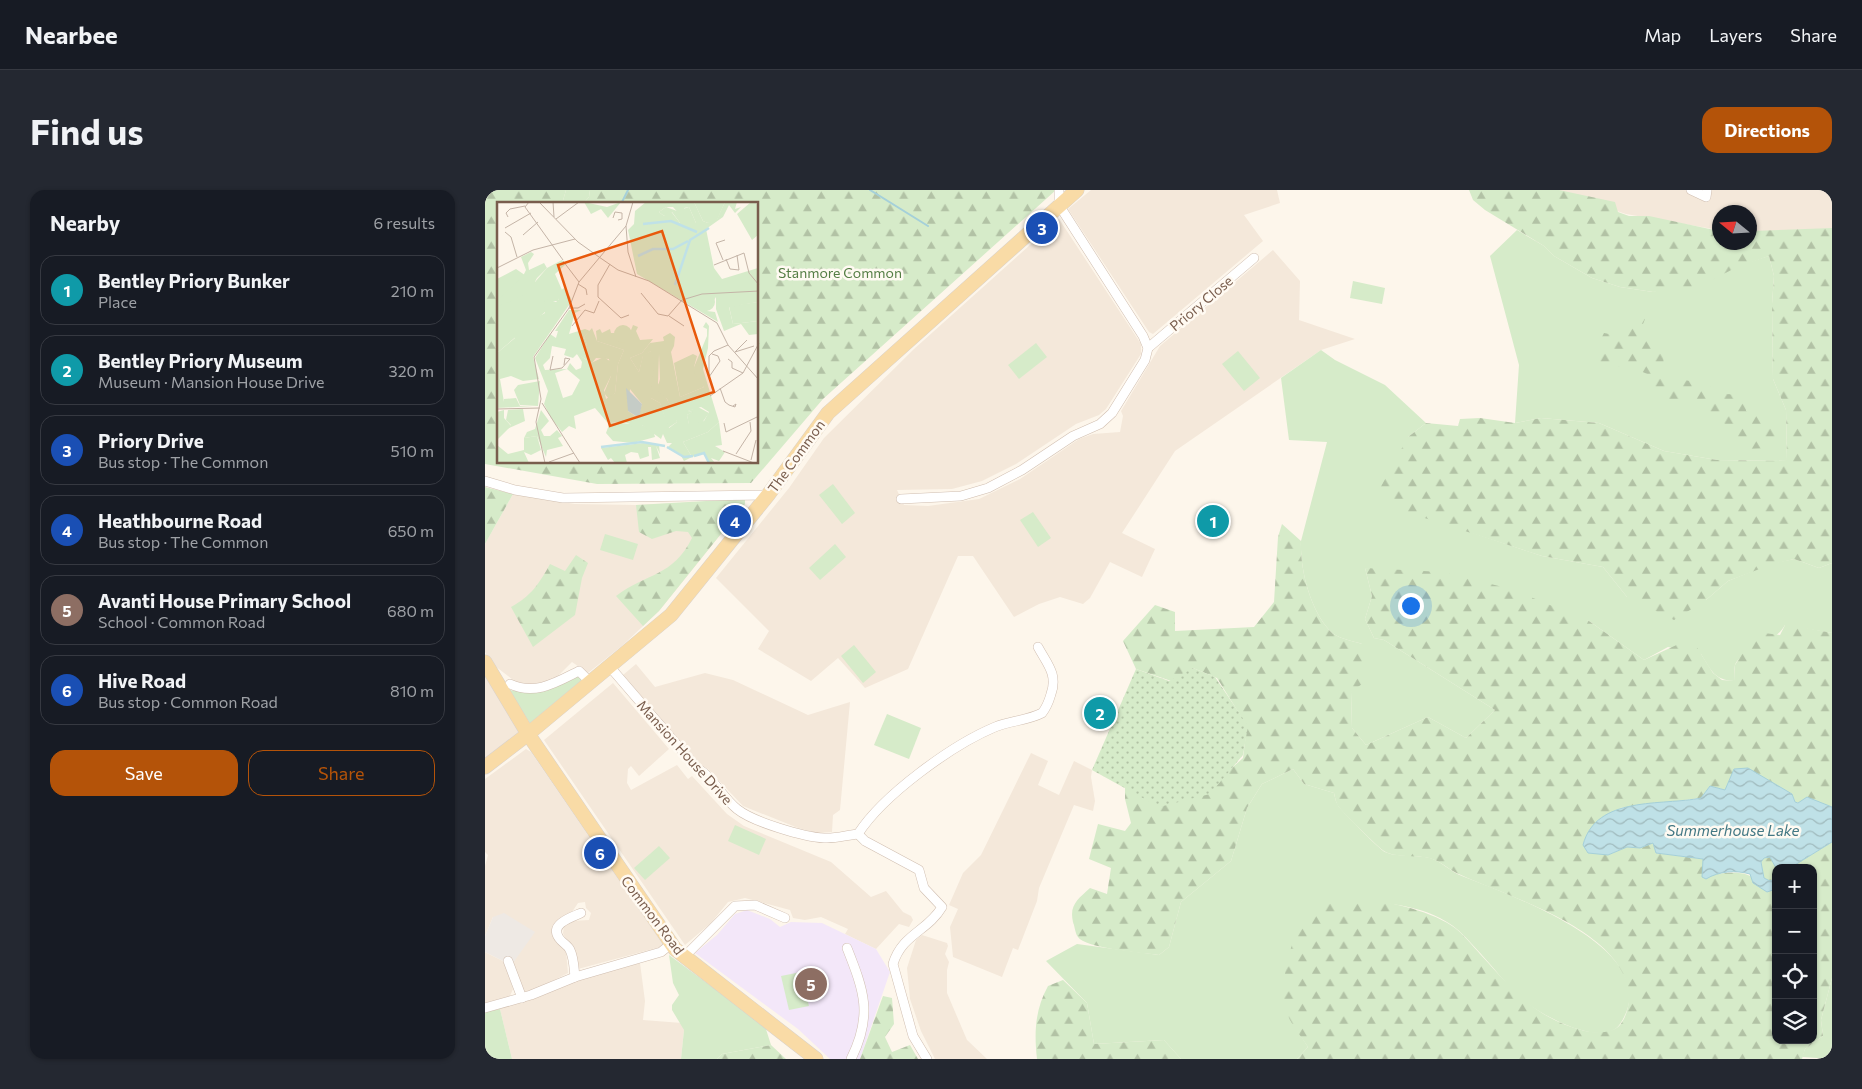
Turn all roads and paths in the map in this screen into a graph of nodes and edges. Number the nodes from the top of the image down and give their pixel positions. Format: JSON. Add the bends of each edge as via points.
{"nodes":[{"id":1,"x":1059,"y":190,"type":"edge"},
{"id":2,"x":1077,"y":190,"type":"edge"},
{"id":3,"x":1691,"y":190,"type":"edge"},
{"id":4,"x":1707,"y":190,"type":"edge"},
{"id":5,"x":1059,"y":205,"type":"junction"},
{"id":6,"x":1254,"y":258,"type":"dead end"},
{"id":7,"x":1148,"y":348,"type":"junction"},
{"id":8,"x":485,"y":481,"type":"edge"},
{"id":9,"x":768,"y":495,"type":"junction"},
{"id":10,"x":901,"y":499,"type":"dead end"},
{"id":11,"x":1038,"y":646,"type":"dead end"},
{"id":12,"x":485,"y":662,"type":"edge"},
{"id":13,"x":610,"y":667,"type":"junction"},
{"id":14,"x":591,"y":683,"type":"junction"},
{"id":15,"x":510,"y":684,"type":"dead end"},
{"id":16,"x":528,"y":734,"type":"junction"},
{"id":17,"x":485,"y":767,"type":"edge"},
{"id":18,"x":858,"y":834,"type":"junction"},
{"id":19,"x":581,"y":913,"type":"dead end"},
{"id":20,"x":785,"y":918,"type":"dead end"},
{"id":21,"x":671,"y":944,"type":"junction"},
{"id":22,"x":847,"y":948,"type":"dead end"},
{"id":23,"x":684,"y":957,"type":"junction"},
{"id":24,"x":508,"y":961,"type":"dead end"},
{"id":25,"x":575,"y":977,"type":"junction"},
{"id":26,"x":522,"y":998,"type":"junction"},
{"id":27,"x":485,"y":1008,"type":"edge"},
{"id":28,"x":816,"y":1059,"type":"edge"},
{"id":29,"x":851,"y":1059,"type":"edge"},
{"id":30,"x":927,"y":1059,"type":"edge"}],
"edges":[{"from":1,"to":5,"type":"street"},
{"from":2,"to":5,"type":"main road","name":"The Common"},
{"from":3,"to":4,"type":"street","via":[[1705,197]]},
{"from":5,"to":7,"type":"street"},
{"from":5,"to":9,"type":"main road","name":"The Common","via":[[828,412]]},
{"from":6,"to":7,"type":"street","name":"Priory Close"},
{"from":7,"to":10,"type":"street","via":[[1145,360],[1112,413],[1100,424],[1073,436],[1022,470],[978,491],[961,496]]},
{"from":8,"to":9,"type":"street","via":[[563,498]]},
{"from":9,"to":13,"type":"main road","name":"The Common","via":[[671,615]]},
{"from":11,"to":18,"type":"street","via":[[1054,673],[1055,681],[1042,713],[994,727],[951,752],[880,808]]},
{"from":12,"to":16,"type":"main road","name":"Common Road"},
{"from":13,"to":14,"type":"main road","name":"The Common"},
{"from":13,"to":18,"type":"street","name":"Mansion House Drive","via":[[697,768],[742,812],[774,826],[813,837],[829,839]]},
{"from":14,"to":15,"type":"street","via":[[579,671],[532,690]]},
{"from":14,"to":16,"type":"main road","name":"The Common"},
{"from":16,"to":17,"type":"main road","name":"The Common"},
{"from":16,"to":21,"type":"main road","name":"Common Road"},
{"from":18,"to":30,"type":"street","via":[[919,870],[924,888],[942,907],[937,915],[905,941],[893,964],[913,1036]]},
{"from":19,"to":25,"type":"street","via":[[563,921],[557,932],[570,948]]},
{"from":20,"to":23,"type":"street","via":[[755,905],[735,906]]},
{"from":21,"to":23,"type":"main road","name":"Common Road"},
{"from":21,"to":25,"type":"street","via":[[661,952]]},
{"from":22,"to":29,"type":"street","via":[[862,987],[864,1006],[861,1037]]},
{"from":23,"to":28,"type":"main road","name":"Common Road"},
{"from":24,"to":26,"type":"street"},
{"from":25,"to":26,"type":"street"},
{"from":26,"to":27,"type":"street"}]}
